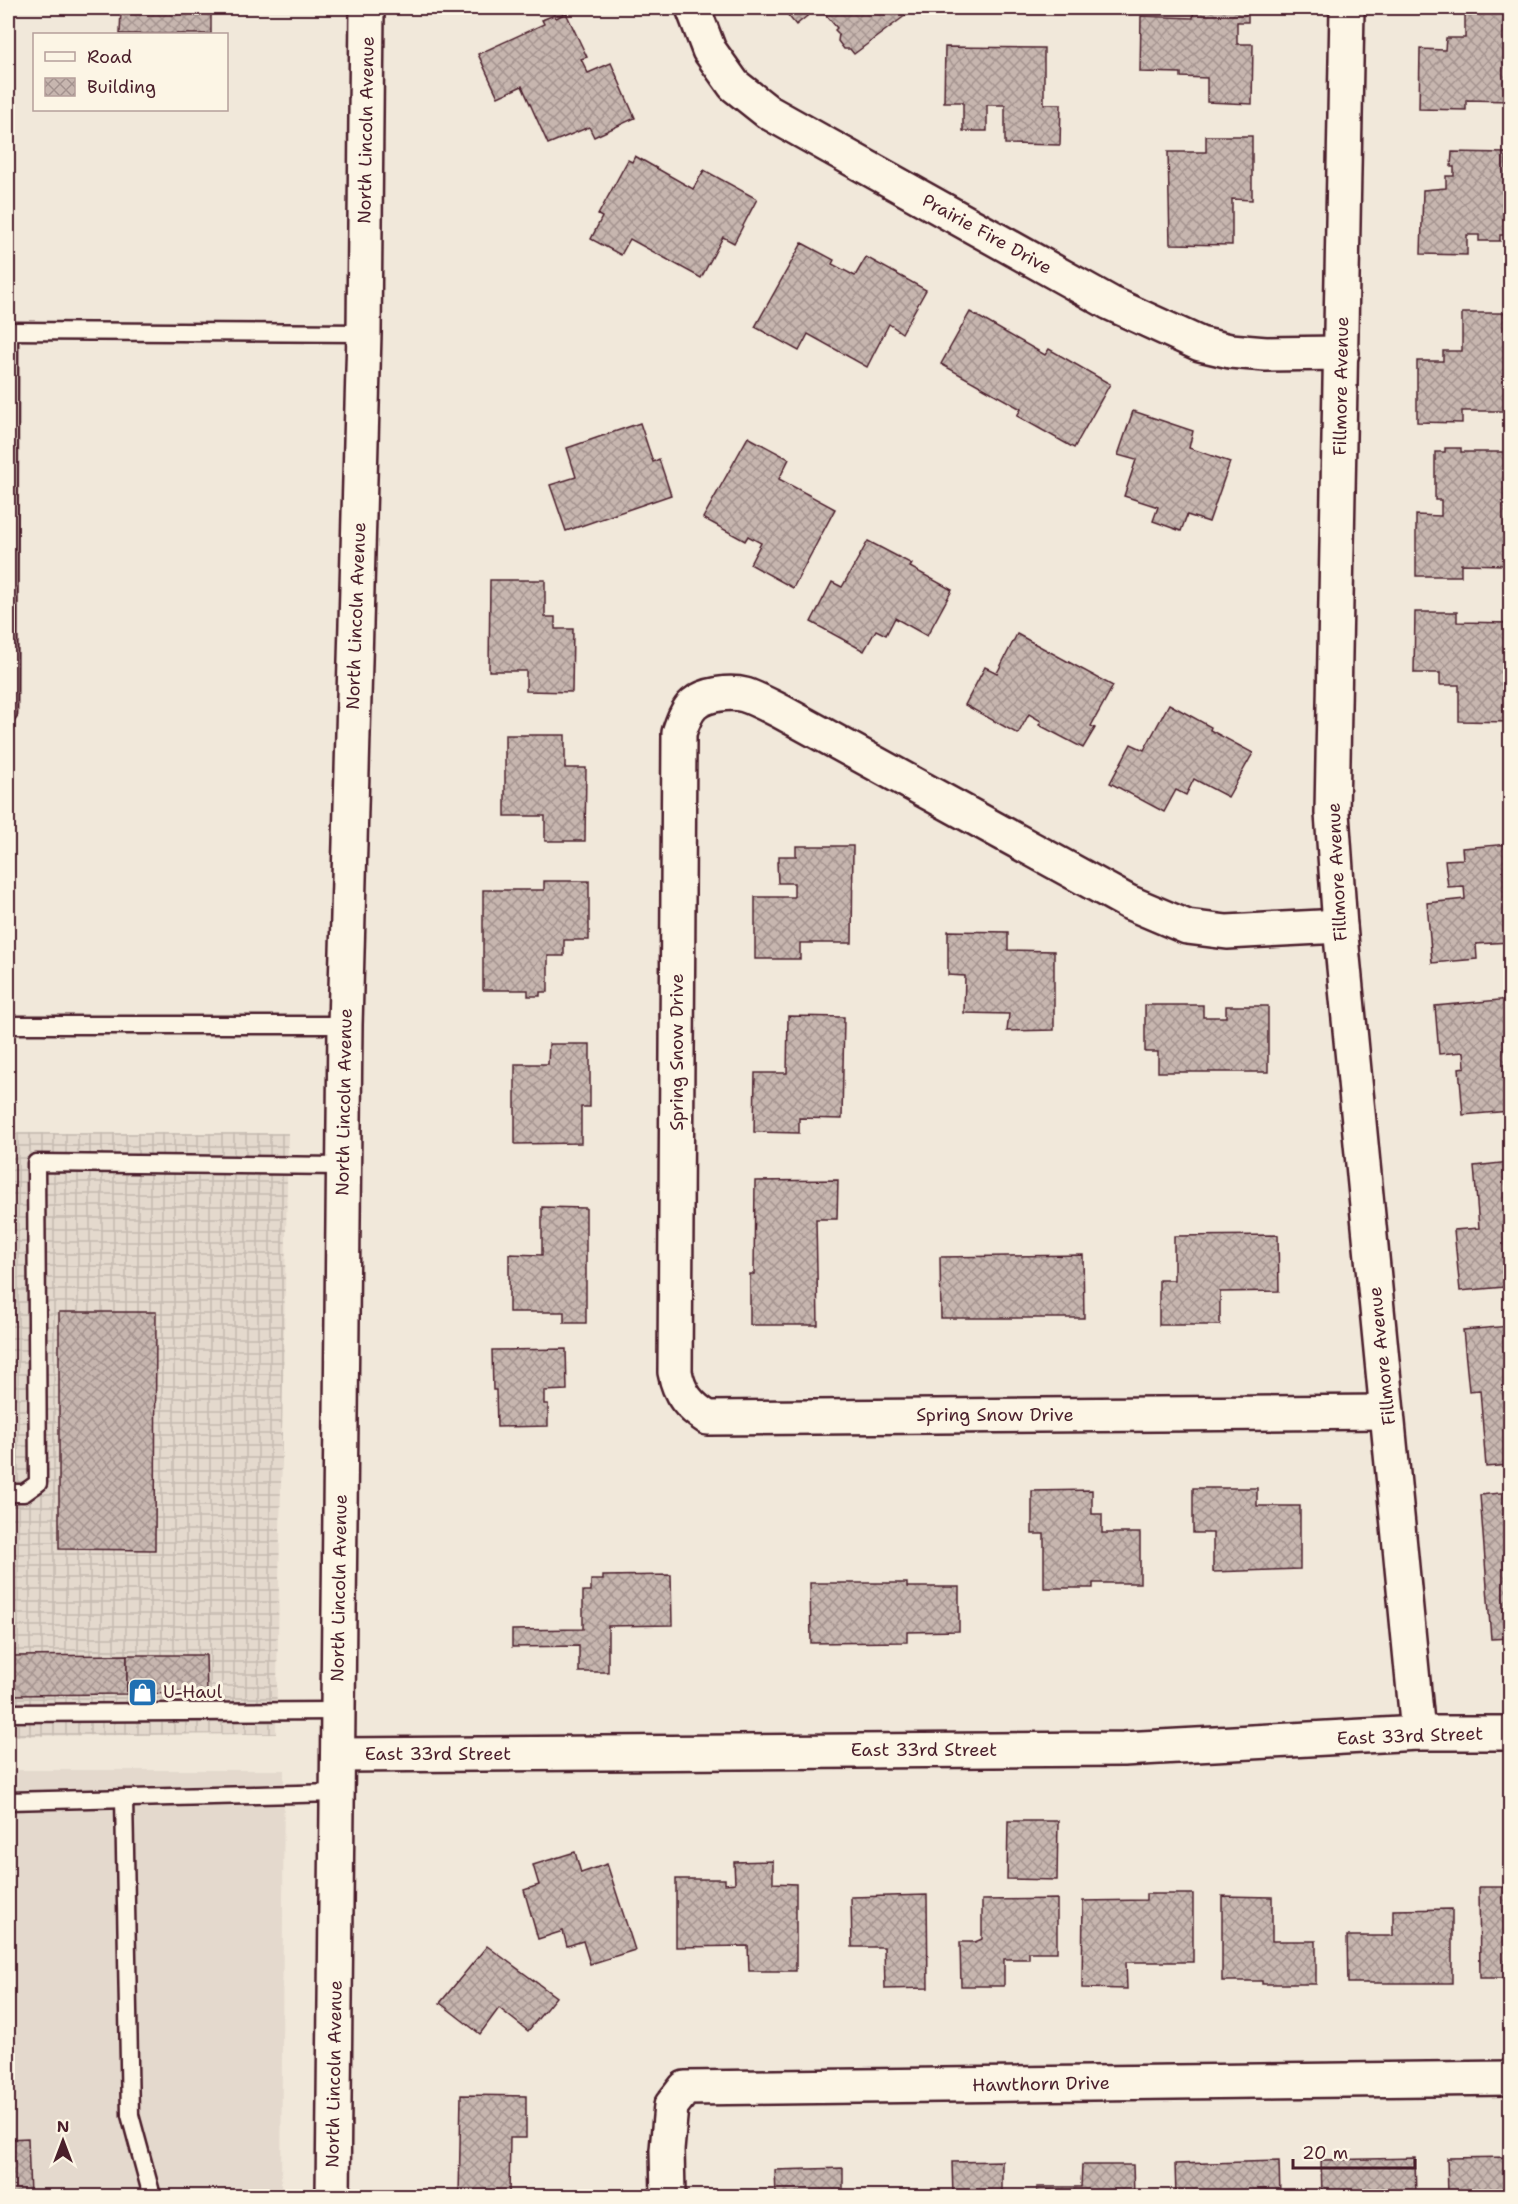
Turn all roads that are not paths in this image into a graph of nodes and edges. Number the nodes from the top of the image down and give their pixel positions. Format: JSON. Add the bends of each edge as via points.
{"nodes":[{"id":1,"x":367,"y":8,"type":"edge"},
{"id":2,"x":693,"y":8,"type":"edge"},
{"id":3,"x":1347,"y":8,"type":"edge"},
{"id":4,"x":8,"y":331,"type":"edge"},
{"id":5,"x":364,"y":333,"type":"junction"},
{"id":6,"x":1342,"y":353,"type":"junction"},
{"id":7,"x":8,"y":714,"type":"edge"},
{"id":8,"x":1340,"y":926,"type":"junction"},
{"id":9,"x":8,"y":1025,"type":"edge"},
{"id":10,"x":345,"y":1025,"type":"junction"},
{"id":11,"x":343,"y":1166,"type":"junction"},
{"id":12,"x":1387,"y":1412,"type":"junction"},
{"id":13,"x":8,"y":1493,"type":"edge"},
{"id":14,"x":338,"y":1711,"type":"junction"},
{"id":15,"x":8,"y":1713,"type":"edge"},
{"id":16,"x":1418,"y":1733,"type":"junction"},
{"id":17,"x":1510,"y":1734,"type":"edge"},
{"id":18,"x":338,"y":1755,"type":"junction"},
{"id":19,"x":337,"y":1793,"type":"junction"},
{"id":20,"x":124,"y":1798,"type":"junction"},
{"id":21,"x":8,"y":1801,"type":"edge"},
{"id":22,"x":1510,"y":2078,"type":"edge"},
{"id":23,"x":152,"y":2196,"type":"edge"},
{"id":24,"x":333,"y":2196,"type":"edge"},
{"id":25,"x":668,"y":2196,"type":"edge"}],
"edges":[{"from":1,"to":5,"type":"street","name":"North Lincoln Avenue"},
{"from":2,"to":6,"type":"street","name":"Prairie Fire Drive","via":[[709,50],[734,85],[768,112],[1110,303],[1200,344],[1230,351]]},
{"from":3,"to":6,"type":"street","name":"Fillmore Avenue"},
{"from":4,"to":5,"type":"lane"},
{"from":4,"to":7,"type":"lane"},
{"from":5,"to":10,"type":"street","name":"North Lincoln Avenue"},
{"from":6,"to":8,"type":"street","name":"Fillmore Avenue","via":[[1332,813]]},
{"from":8,"to":12,"type":"street","name":"Fillmore Avenue"},
{"from":8,"to":12,"type":"street","name":"Spring Snow Drive","via":[[1227,932],[1187,927],[1128,902],[743,694],[708,697],[694,704],[679,734],[675,1372],[684,1398],[708,1418]]},
{"from":9,"to":10,"type":"lane"},
{"from":10,"to":11,"type":"street","name":"North Lincoln Avenue"},
{"from":11,"to":13,"type":"lane","via":[[36,1163],[38,1483],[24,1493]]},
{"from":11,"to":14,"type":"street","name":"North Lincoln Avenue"},
{"from":12,"to":16,"type":"street","name":"Fillmore Avenue"},
{"from":14,"to":15,"type":"lane"},
{"from":14,"to":18,"type":"street","name":"North Lincoln Avenue"},
{"from":16,"to":17,"type":"street","name":"East 33rd Street"},
{"from":16,"to":18,"type":"street","name":"East 33rd Street","via":[[1123,1749]]},
{"from":18,"to":19,"type":"street","name":"North Lincoln Avenue"},
{"from":19,"to":20,"type":"lane"},
{"from":19,"to":24,"type":"street","name":"North Lincoln Avenue"},
{"from":20,"to":21,"type":"lane"},
{"from":20,"to":23,"type":"lane","via":[[129,2115]]},
{"from":22,"to":25,"type":"street","name":"Hawthorn Drive","via":[[685,2088],[671,2106]]}]}
